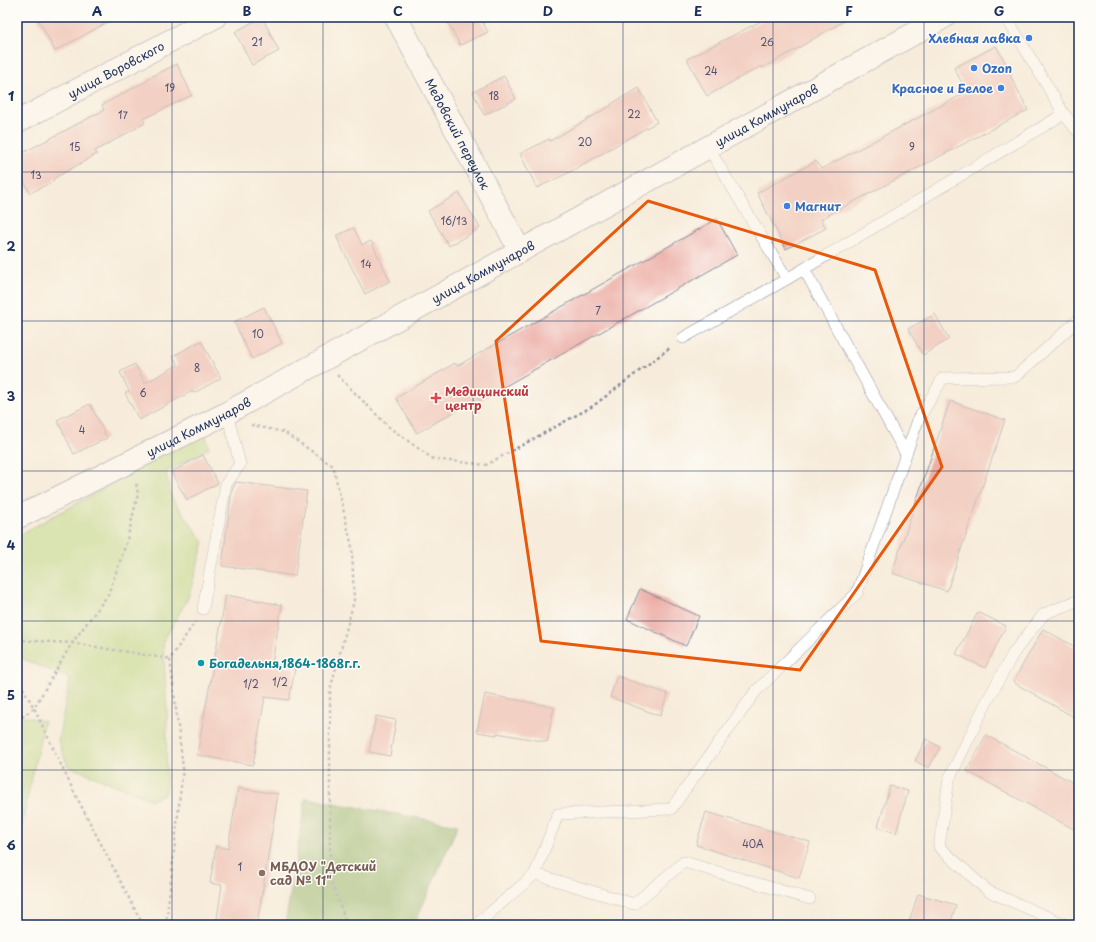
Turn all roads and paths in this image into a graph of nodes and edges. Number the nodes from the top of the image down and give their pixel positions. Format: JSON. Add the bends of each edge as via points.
{"nodes":[{"id":1,"x":215,"y":17,"type":"edge"},
{"id":2,"x":396,"y":17,"type":"edge"},
{"id":3,"x":944,"y":17,"type":"edge"},
{"id":4,"x":1006,"y":17,"type":"edge"},
{"id":5,"x":1064,"y":114,"type":"junction"},
{"id":6,"x":17,"y":122,"type":"edge"},
{"id":7,"x":1079,"y":133,"type":"edge"},
{"id":8,"x":708,"y":147,"type":"junction"},
{"id":9,"x":520,"y":251,"type":"junction"},
{"id":10,"x":804,"y":269,"type":"junction"},
{"id":11,"x":787,"y":279,"type":"junction"},
{"id":12,"x":1079,"y":319,"type":"edge"},
{"id":13,"x":683,"y":338,"type":"joint"},
{"id":14,"x":322,"y":360,"type":"junction"},
{"id":15,"x":228,"y":416,"type":"junction"},
{"id":16,"x":906,"y":454,"type":"junction"},
{"id":17,"x":134,"y":460,"type":"junction"},
{"id":18,"x":17,"y":518,"type":"edge"},
{"id":19,"x":1079,"y":600,"type":"edge"},
{"id":20,"x":203,"y":608,"type":"joint"},
{"id":21,"x":17,"y":640,"type":"edge"},
{"id":22,"x":72,"y":643,"type":"junction"},
{"id":23,"x":170,"y":660,"type":"junction"},
{"id":24,"x":17,"y":677,"type":"edge"},
{"id":25,"x":34,"y":708,"type":"junction"},
{"id":26,"x":17,"y":721,"type":"edge"},
{"id":27,"x":535,"y":874,"type":"junction"},
{"id":28,"x":810,"y":899,"type":"dead end"},
{"id":29,"x":1064,"y":924,"type":"edge"},
{"id":30,"x":143,"y":925,"type":"edge"},
{"id":31,"x":166,"y":925,"type":"edge"},
{"id":32,"x":347,"y":925,"type":"edge"},
{"id":33,"x":476,"y":925,"type":"edge"}],
"edges":[{"from":1,"to":6,"type":"street","name":"улица Воровского"},
{"from":2,"to":9,"type":"street","name":"Медовский переулок"},
{"from":3,"to":8,"type":"street","name":"улица Коммунаров"},
{"from":4,"to":5,"type":"lane"},
{"from":5,"to":7,"type":"lane"},
{"from":5,"to":10,"type":"lane"},
{"from":8,"to":9,"type":"street","name":"улица Коммунаров"},
{"from":8,"to":11,"type":"lane"},
{"from":9,"to":14,"type":"street","name":"улица Коммунаров"},
{"from":10,"to":11,"type":"lane"},
{"from":10,"to":16,"type":"lane"},
{"from":11,"to":13,"type":"lane"},
{"from":12,"to":16,"type":"lane","via":[[1015,377],[943,378],[918,420]]},
{"from":13,"to":14,"type":"path","via":[[593,406],[486,465],[432,459],[390,428]]},
{"from":14,"to":15,"type":"street","name":"улица Коммунаров"},
{"from":15,"to":17,"type":"street","name":"улица Коммунаров"},
{"from":15,"to":20,"type":"lane","via":[[240,464],[226,484]]},
{"from":15,"to":32,"type":"path","via":[[284,432],[333,466],[352,547],[354,601],[330,690],[330,878]]},
{"from":16,"to":27,"type":"lane","via":[[857,593],[756,691],[671,809],[558,814]]},
{"from":17,"to":18,"type":"street","name":"улица Коммунаров"},
{"from":17,"to":22,"type":"path","via":[[138,494],[126,544],[108,595]]},
{"from":19,"to":29,"type":"lane","via":[[1044,614],[1014,652],[949,779],[939,847],[988,891]]},
{"from":20,"to":23,"type":"path"},
{"from":21,"to":22,"type":"path"},
{"from":22,"to":23,"type":"path"},
{"from":22,"to":25,"type":"path"},
{"from":23,"to":31,"type":"path","via":[[183,768]]},
{"from":24,"to":25,"type":"path"},
{"from":25,"to":26,"type":"path"},
{"from":25,"to":30,"type":"path"},
{"from":27,"to":28,"type":"lane","via":[[634,904],[684,862]]},
{"from":27,"to":33,"type":"lane"}]}
